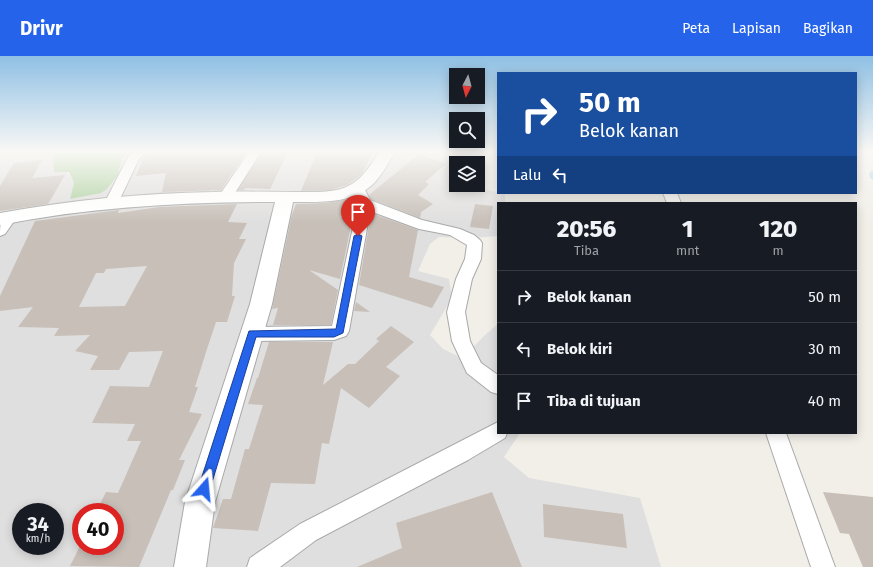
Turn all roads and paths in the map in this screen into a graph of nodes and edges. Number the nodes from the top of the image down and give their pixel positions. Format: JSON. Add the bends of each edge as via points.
{"nodes":[{"id":1,"x":125,"y":176,"type":"edge"},
{"id":2,"x":239,"y":176,"type":"edge"},
{"id":3,"x":371,"y":176,"type":"edge"},
{"id":4,"x":226,"y":196,"type":"junction"},
{"id":5,"x":360,"y":196,"type":"junction"},
{"id":6,"x":285,"y":197,"type":"junction"},
{"id":7,"x":112,"y":202,"type":"junction"},
{"id":8,"x":5,"y":218,"type":"edge"},
{"id":9,"x":0,"y":231,"type":"edge"},
{"id":10,"x":252,"y":334,"type":"junction"},
{"id":11,"x":497,"y":385,"type":"edge"},
{"id":12,"x":497,"y":432,"type":"edge"},
{"id":13,"x":776,"y":434,"type":"edge"},
{"id":14,"x":190,"y":567,"type":"edge"},
{"id":15,"x":259,"y":567,"type":"edge"},
{"id":16,"x":823,"y":567,"type":"edge"}],
"edges":[{"from":1,"to":7,"type":"street"},
{"from":2,"to":4,"type":"street"},
{"from":3,"to":5,"type":"street"},
{"from":4,"to":6,"type":"street"},
{"from":4,"to":7,"type":"street"},
{"from":5,"to":6,"type":"street","via":[[346,193]]},
{"from":5,"to":10,"type":"street","via":[[340,331]]},
{"from":5,"to":11,"type":"street","via":[[418,223],[459,233],[475,243],[473,259],[464,279],[456,312],[461,341],[474,368]]},
{"from":6,"to":10,"type":"street"},
{"from":7,"to":8,"type":"street"},
{"from":8,"to":9,"type":"street"},
{"from":10,"to":14,"type":"street","via":[[200,502]]},
{"from":12,"to":15,"type":"street","via":[[308,532]]},
{"from":13,"to":16,"type":"street"}]}
